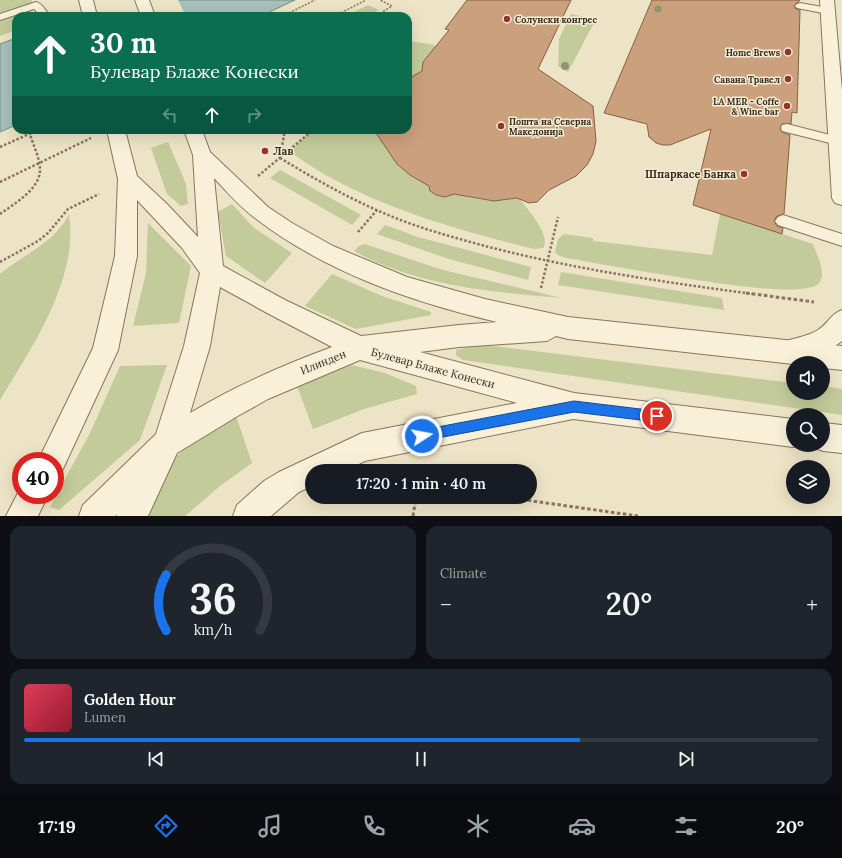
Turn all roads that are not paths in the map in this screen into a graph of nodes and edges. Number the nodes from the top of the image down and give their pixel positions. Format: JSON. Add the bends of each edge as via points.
{"nodes":[{"id":1,"x":86,"y":0,"type":"edge"},
{"id":2,"x":142,"y":0,"type":"edge"},
{"id":3,"x":827,"y":5,"type":"edge"},
{"id":4,"x":800,"y":6,"type":"dead end"},
{"id":5,"x":12,"y":12,"type":"edge"},
{"id":6,"x":13,"y":12,"type":"edge"},
{"id":7,"x":42,"y":12,"type":"dead end"},
{"id":8,"x":89,"y":12,"type":"edge"},
{"id":9,"x":146,"y":12,"type":"edge"},
{"id":10,"x":0,"y":16,"type":"edge"},
{"id":11,"x":787,"y":128,"type":"dead end"},
{"id":12,"x":117,"y":134,"type":"edge"},
{"id":13,"x":194,"y":134,"type":"edge"},
{"id":14,"x":840,"y":142,"type":"edge"},
{"id":15,"x":202,"y":155,"type":"junction"},
{"id":16,"x":128,"y":179,"type":"junction"},
{"id":17,"x":842,"y":198,"type":"edge"},
{"id":18,"x":783,"y":221,"type":"dead end"},
{"id":19,"x":842,"y":240,"type":"edge"},
{"id":20,"x":212,"y":271,"type":"junction"},
{"id":21,"x":842,"y":321,"type":"edge"},
{"id":22,"x":568,"y":328,"type":"junction"},
{"id":23,"x":360,"y":348,"type":"junction"},
{"id":24,"x":786,"y":352,"type":"junction"},
{"id":25,"x":842,"y":358,"type":"edge"},
{"id":26,"x":574,"y":406,"type":"junction"},
{"id":27,"x":786,"y":432,"type":"edge"},
{"id":28,"x":830,"y":438,"type":"edge"},
{"id":29,"x":842,"y":439,"type":"edge"},
{"id":30,"x":167,"y":443,"type":"junction"},
{"id":31,"x":56,"y":452,"type":"edge"},
{"id":32,"x":28,"y":504,"type":"edge"},
{"id":33,"x":21,"y":516,"type":"edge"},
{"id":34,"x":94,"y":516,"type":"edge"},
{"id":35,"x":132,"y":516,"type":"edge"},
{"id":36,"x":248,"y":516,"type":"edge"}],
"edges":[{"from":1,"to":8,"type":"street"},
{"from":2,"to":9,"type":"street"},
{"from":3,"to":4,"type":"lane"},
{"from":3,"to":14,"type":"street"},
{"from":5,"to":10,"type":"lane"},
{"from":6,"to":7,"type":"lane","via":[[36,5]]},
{"from":11,"to":14,"type":"lane"},
{"from":12,"to":16,"type":"street"},
{"from":13,"to":15,"type":"street"},
{"from":14,"to":17,"type":"street"},
{"from":15,"to":20,"type":"street","name":"Илинден"},
{"from":15,"to":22,"type":"street","via":[[261,212],[312,244],[355,266],[434,295]]},
{"from":16,"to":20,"type":"street","name":"Булевар Блаже Конески","via":[[160,209]]},
{"from":16,"to":31,"type":"street","via":[[126,256],[105,350]]},
{"from":18,"to":19,"type":"lane"},
{"from":20,"to":23,"type":"street","name":"Булевар Блаже Конески"},
{"from":20,"to":30,"type":"street","name":"Илинден","via":[[197,346]]},
{"from":21,"to":24,"type":"street","via":[[838,328],[818,344]]},
{"from":22,"to":23,"type":"street","name":"Илинден","via":[[458,336]]},
{"from":22,"to":24,"type":"street"},
{"from":23,"to":26,"type":"street","name":"Булевар Блаже Конески"},
{"from":23,"to":30,"type":"street","name":"Илинден","via":[[259,390]]},
{"from":24,"to":25,"type":"street"},
{"from":26,"to":27,"type":"street","name":"Булевар Блаже Конески"},
{"from":26,"to":36,"type":"street","via":[[362,447],[288,482]]},
{"from":28,"to":29,"type":"street"},
{"from":30,"to":34,"type":"street","name":"Илинден"},
{"from":30,"to":35,"type":"street","name":"Илинден"},
{"from":32,"to":33,"type":"street"}]}
